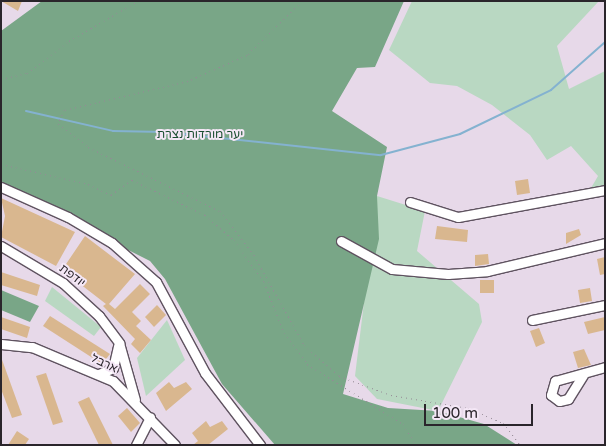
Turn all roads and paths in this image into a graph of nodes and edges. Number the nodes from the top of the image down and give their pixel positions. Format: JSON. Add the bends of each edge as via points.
{"nodes":[{"id":1,"x":138,"y":1,"type":"edge"},
{"id":2,"x":302,"y":1,"type":"edge"},
{"id":3,"x":1,"y":79,"type":"edge"},
{"id":4,"x":1,"y":164,"type":"edge"},
{"id":5,"x":1,"y":187,"type":"edge"},
{"id":6,"x":605,"y":190,"type":"edge"},
{"id":7,"x":410,"y":202,"type":"dead end"},
{"id":8,"x":341,"y":241,"type":"dead end"},
{"id":9,"x":605,"y":243,"type":"edge"},
{"id":10,"x":1,"y":246,"type":"edge"},
{"id":11,"x":605,"y":305,"type":"edge"},
{"id":12,"x":532,"y":320,"type":"dead end"},
{"id":13,"x":117,"y":338,"type":"junction"},
{"id":14,"x":1,"y":344,"type":"edge"},
{"id":15,"x":605,"y":367,"type":"edge"},
{"id":16,"x":97,"y":374,"type":"junction"},
{"id":17,"x":584,"y":375,"type":"dead end"},
{"id":18,"x":135,"y":400,"type":"junction"},
{"id":19,"x":150,"y":417,"type":"junction"},
{"id":20,"x":136,"y":445,"type":"edge"},
{"id":21,"x":174,"y":445,"type":"edge"},
{"id":22,"x":260,"y":445,"type":"edge"},
{"id":23,"x":416,"y":445,"type":"edge"},
{"id":24,"x":520,"y":445,"type":"edge"}],
"edges":[{"from":1,"to":3,"type":"path","via":[[69,41],[27,73]]},
{"from":2,"to":24,"type":"path","via":[[247,55],[188,81],[64,110],[58,124],[88,147],[220,211],[254,255],[304,345],[338,376],[391,395],[468,408],[503,423]]},
{"from":4,"to":23,"type":"path","via":[[88,184],[111,195],[132,180],[205,215],[234,240],[264,282],[284,334],[307,364],[403,424]]},
{"from":5,"to":22,"type":"street","via":[[68,217],[112,243],[156,282],[205,372]]},
{"from":6,"to":7,"type":"street","via":[[458,217]]},
{"from":8,"to":9,"type":"street","via":[[392,269],[448,274],[487,271]]},
{"from":10,"to":13,"type":"street","name":"יודפת","via":[[63,283]]},
{"from":11,"to":12,"type":"street"},
{"from":13,"to":16,"type":"street","via":[[118,359],[109,372]]},
{"from":13,"to":18,"type":"street","name":"יודפת"},
{"from":14,"to":16,"type":"street","name":"ארבל","via":[[32,347]]},
{"from":15,"to":17,"type":"street"},
{"from":16,"to":18,"type":"street","name":"ארבל"},
{"from":18,"to":19,"type":"street","name":"ארבל"},
{"from":19,"to":20,"type":"street"},
{"from":19,"to":21,"type":"street","name":"ארבל"}]}
